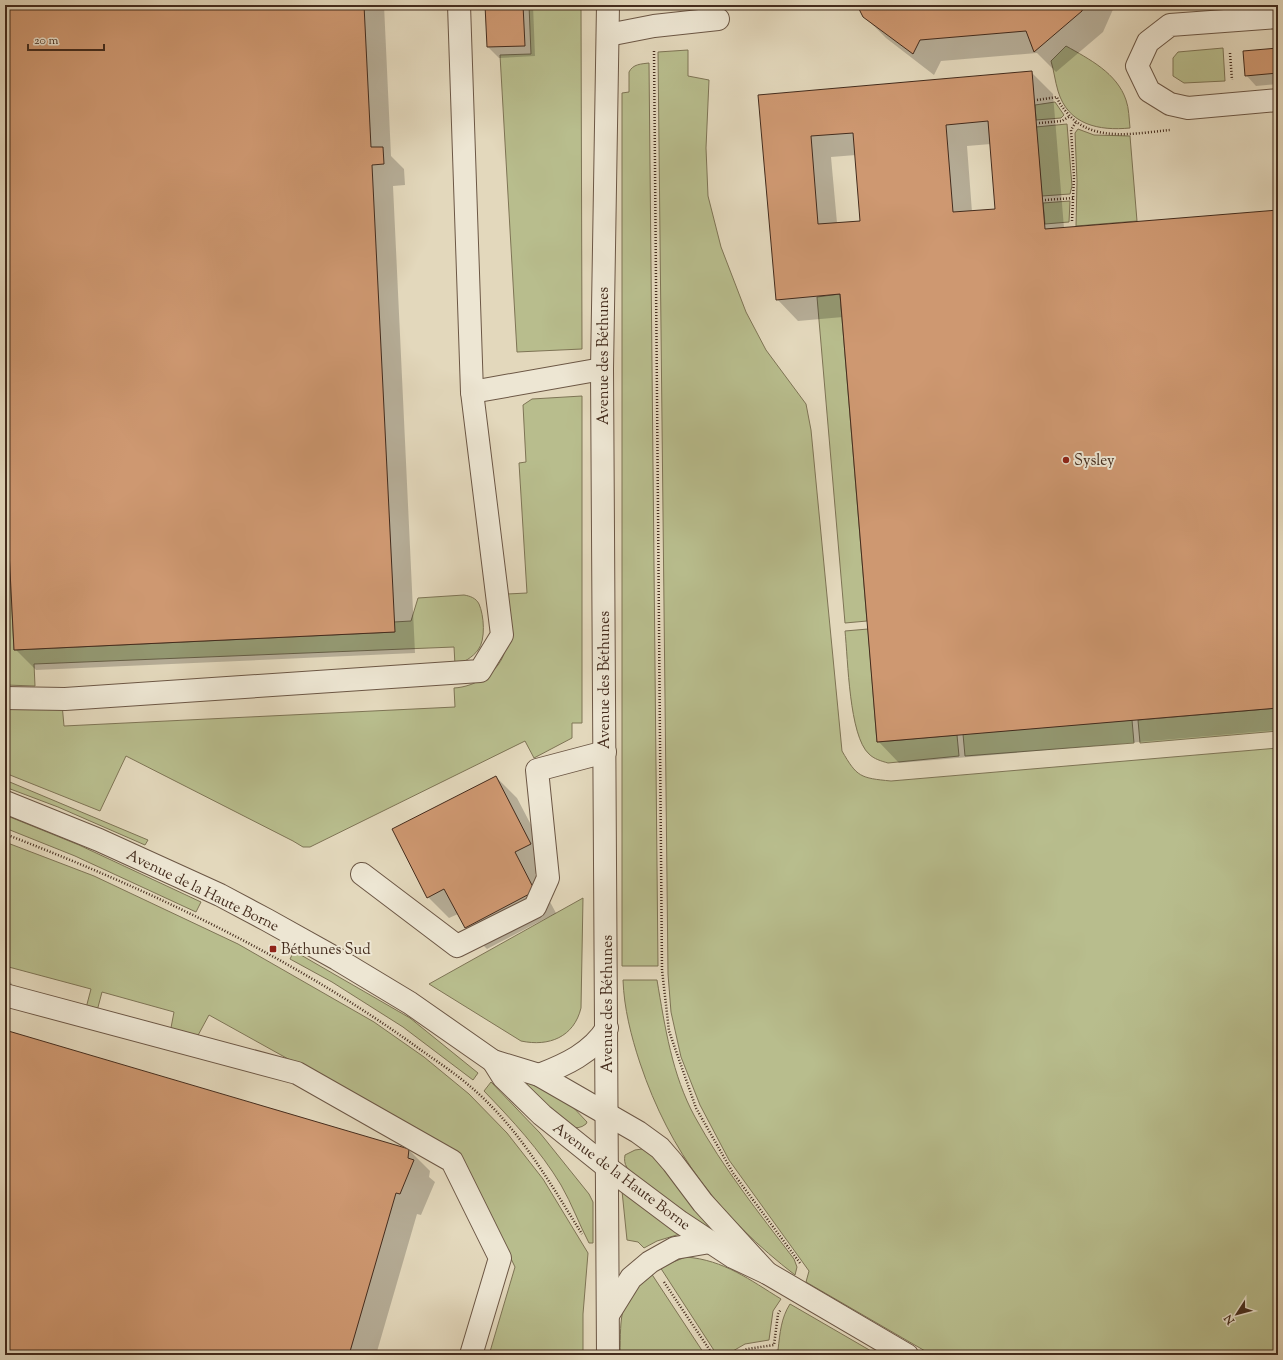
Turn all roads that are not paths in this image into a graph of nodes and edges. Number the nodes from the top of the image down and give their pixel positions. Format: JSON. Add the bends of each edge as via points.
{"nodes":[{"id":1,"x":459,"y":5,"type":"edge"},
{"id":2,"x":608,"y":5,"type":"edge"},
{"id":3,"x":1188,"y":14,"type":"edge"},
{"id":4,"x":1278,"y":17,"type":"edge"},
{"id":5,"x":718,"y":20,"type":"dead end"},
{"id":6,"x":608,"y":35,"type":"junction"},
{"id":7,"x":1278,"y":100,"type":"edge"},
{"id":8,"x":602,"y":369,"type":"junction"},
{"id":9,"x":472,"y":392,"type":"junction"},
{"id":10,"x":5,"y":698,"type":"edge"},
{"id":11,"x":605,"y":752,"type":"junction"},
{"id":12,"x":5,"y":802,"type":"edge"},
{"id":13,"x":362,"y":874,"type":"dead end"},
{"id":14,"x":5,"y":995,"type":"edge"},
{"id":15,"x":607,"y":1028,"type":"junction"},
{"id":16,"x":493,"y":1061,"type":"junction"},
{"id":17,"x":539,"y":1075,"type":"junction"},
{"id":18,"x":608,"y":1115,"type":"junction"},
{"id":19,"x":608,"y":1168,"type":"junction"},
{"id":20,"x":710,"y":1242,"type":"junction"},
{"id":21,"x":767,"y":1273,"type":"junction"},
{"id":22,"x":608,"y":1315,"type":"junction"},
{"id":23,"x":471,"y":1355,"type":"edge"},
{"id":24,"x":608,"y":1355,"type":"edge"},
{"id":25,"x":907,"y":1355,"type":"edge"}],
"edges":[{"from":1,"to":9,"type":"street"},
{"from":2,"to":6,"type":"street","name":"Avenue des Béthunes"},
{"from":3,"to":4,"type":"street"},
{"from":3,"to":7,"type":"street","via":[[1148,42],[1137,66],[1149,91],[1170,104],[1188,108]]},
{"from":5,"to":6,"type":"street","via":[[654,26]]},
{"from":6,"to":8,"type":"street","name":"Avenue des Béthunes"},
{"from":8,"to":9,"type":"street"},
{"from":8,"to":11,"type":"street","name":"Avenue des Béthunes"},
{"from":9,"to":10,"type":"street","via":[[502,635],[480,671],[64,698]]},
{"from":11,"to":13,"type":"street","via":[[537,770],[548,878],[535,907],[457,946]]},
{"from":11,"to":15,"type":"street","name":"Avenue des Béthunes"},
{"from":12,"to":16,"type":"street","name":"Avenue de la Haute Borne","via":[[99,840],[267,920],[410,1003]]},
{"from":14,"to":23,"type":"street","via":[[297,1072],[452,1161],[500,1258]]},
{"from":15,"to":17,"type":"street","via":[[592,1047],[560,1067]]},
{"from":15,"to":18,"type":"street","name":"Avenue des Béthunes"},
{"from":16,"to":17,"type":"street","name":"Avenue de la Haute Borne"},
{"from":16,"to":19,"type":"street","name":"Avenue de la Haute Borne","via":[[502,1077],[518,1094]]},
{"from":17,"to":18,"type":"street","name":"Avenue de la Haute Borne"},
{"from":18,"to":19,"type":"street","name":"Avenue des Béthunes"},
{"from":18,"to":21,"type":"street","name":"Avenue de la Haute Borne","via":[[660,1148],[703,1203]]},
{"from":19,"to":20,"type":"street","name":"Avenue de la Haute Borne"},
{"from":19,"to":22,"type":"street","name":"Avenue des Béthunes"},
{"from":20,"to":21,"type":"street","name":"Avenue de la Haute Borne","via":[[733,1257]]},
{"from":20,"to":22,"type":"street","via":[[675,1248],[650,1262],[631,1278]]},
{"from":21,"to":25,"type":"street","name":"Avenue de la Haute Borne"},
{"from":22,"to":24,"type":"street","name":"Avenue des Béthunes"}]}
